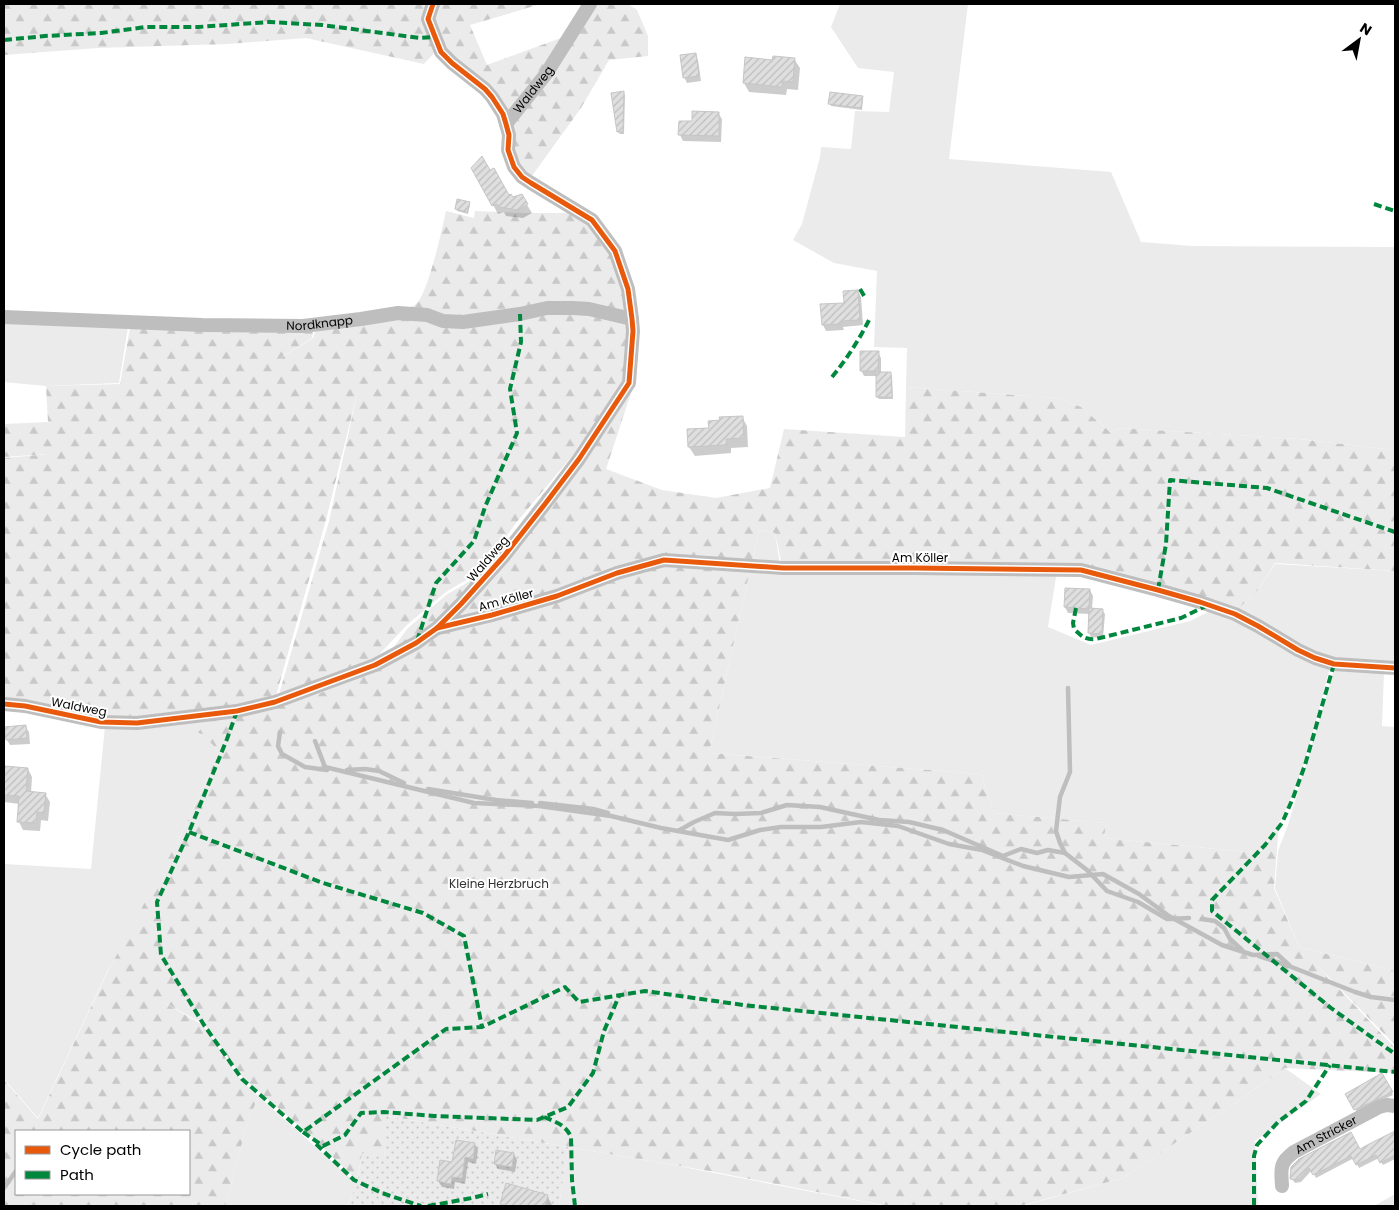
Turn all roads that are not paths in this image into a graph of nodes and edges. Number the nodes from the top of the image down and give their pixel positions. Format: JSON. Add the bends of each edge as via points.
{"nodes":[{"id":1,"x":433,"y":4,"type":"edge"},
{"id":2,"x":590,"y":4,"type":"edge"},
{"id":3,"x":506,"y":124,"type":"junction"},
{"id":4,"x":4,"y":317,"type":"edge"},
{"id":5,"x":632,"y":320,"type":"junction"},
{"id":6,"x":437,"y":628,"type":"junction"},
{"id":7,"x":1395,"y":668,"type":"edge"},
{"id":8,"x":4,"y":704,"type":"edge"},
{"id":9,"x":1395,"y":1106,"type":"edge"},
{"id":10,"x":1282,"y":1186,"type":"dead end"}],
"edges":[{"from":1,"to":3,"type":"street","via":[[428,19],[440,52],[488,93]]},
{"from":2,"to":3,"type":"street","name":"Waldweg","via":[[546,74]]},
{"from":3,"to":5,"type":"street","name":"Waldweg","via":[[510,159],[522,177],[592,220],[615,251],[628,289]]},
{"from":4,"to":5,"type":"street","name":"Nordknapp","via":[[303,326],[398,313],[463,322],[547,308],[573,308]]},
{"from":5,"to":6,"type":"street","name":"Waldweg","via":[[629,383],[546,504],[504,556]]},
{"from":6,"to":7,"type":"street","name":"Am Köller","via":[[557,596],[617,573],[664,560],[767,568],[1082,570],[1235,614],[1298,650],[1334,664]]},
{"from":6,"to":8,"type":"street","name":"Waldweg","via":[[375,665],[275,702],[237,711],[137,723],[101,722]]},
{"from":9,"to":10,"type":"street","name":"Am Stricker","via":[[1379,1106],[1294,1152],[1281,1166]]}]}
